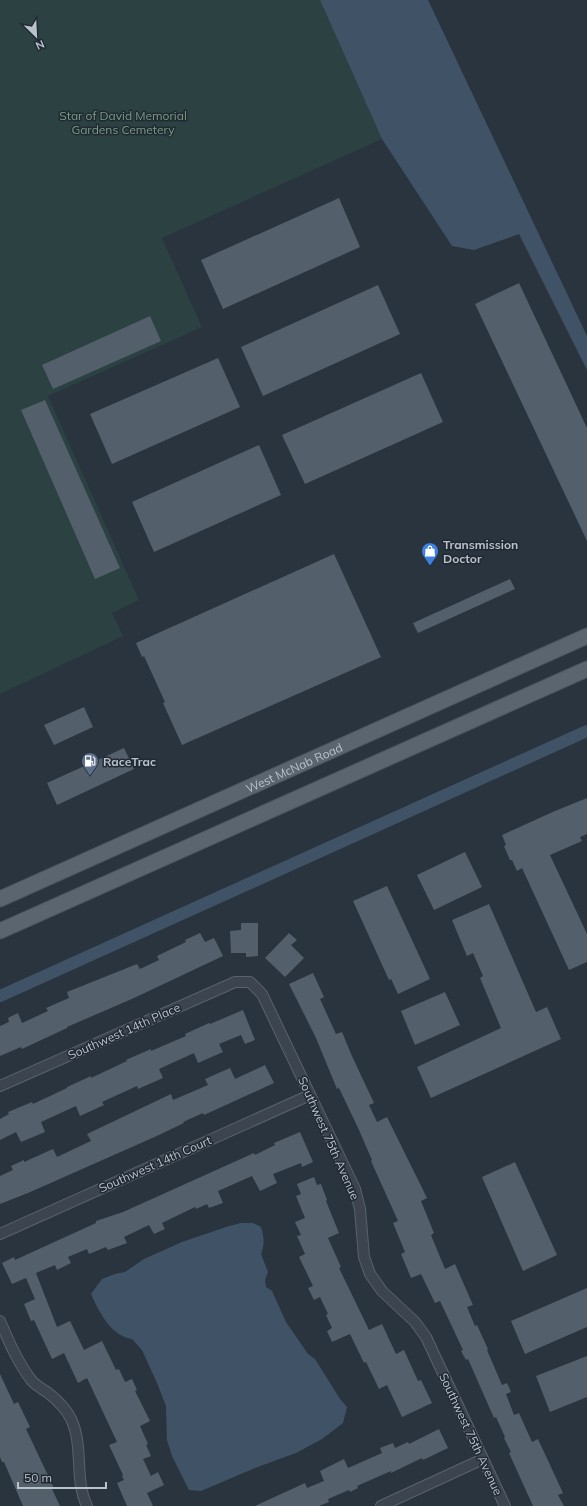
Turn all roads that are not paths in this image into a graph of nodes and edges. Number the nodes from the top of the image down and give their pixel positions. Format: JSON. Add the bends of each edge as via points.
{"nodes":[{"id":1,"x":587,"y":636,"type":"edge"},
{"id":2,"x":587,"y":669,"type":"edge"},
{"id":3,"x":0,"y":899,"type":"edge"},
{"id":4,"x":0,"y":931,"type":"edge"},
{"id":5,"x":250,"y":982,"type":"joint"},
{"id":6,"x":0,"y":1086,"type":"edge"},
{"id":7,"x":310,"y":1094,"type":"junction"},
{"id":8,"x":0,"y":1234,"type":"edge"},
{"id":9,"x":0,"y":1321,"type":"edge"},
{"id":10,"x":483,"y":1459,"type":"junction"},
{"id":11,"x":87,"y":1506,"type":"edge"},
{"id":12,"x":381,"y":1506,"type":"edge"},
{"id":13,"x":505,"y":1506,"type":"edge"}],
"edges":[{"from":1,"to":3,"type":"main road","name":"West McNab Road"},
{"from":2,"to":4,"type":"main road"},
{"from":5,"to":6,"type":"street","name":"Southwest 14th Place","via":[[235,982]]},
{"from":5,"to":7,"type":"street","name":"Southwest 75th Avenue","via":[[262,994]]},
{"from":7,"to":8,"type":"street","name":"Southwest 14th Court"},
{"from":7,"to":10,"type":"street","name":"Southwest 75th Avenue","via":[[355,1189],[360,1209],[364,1257],[370,1274],[382,1291],[415,1322],[426,1338]]},
{"from":9,"to":11,"type":"street","via":[[18,1361],[33,1382],[65,1408],[72,1420],[78,1442],[83,1496]]},
{"from":10,"to":12,"type":"street"},
{"from":10,"to":13,"type":"street","name":"Southwest 75th Avenue"}]}
